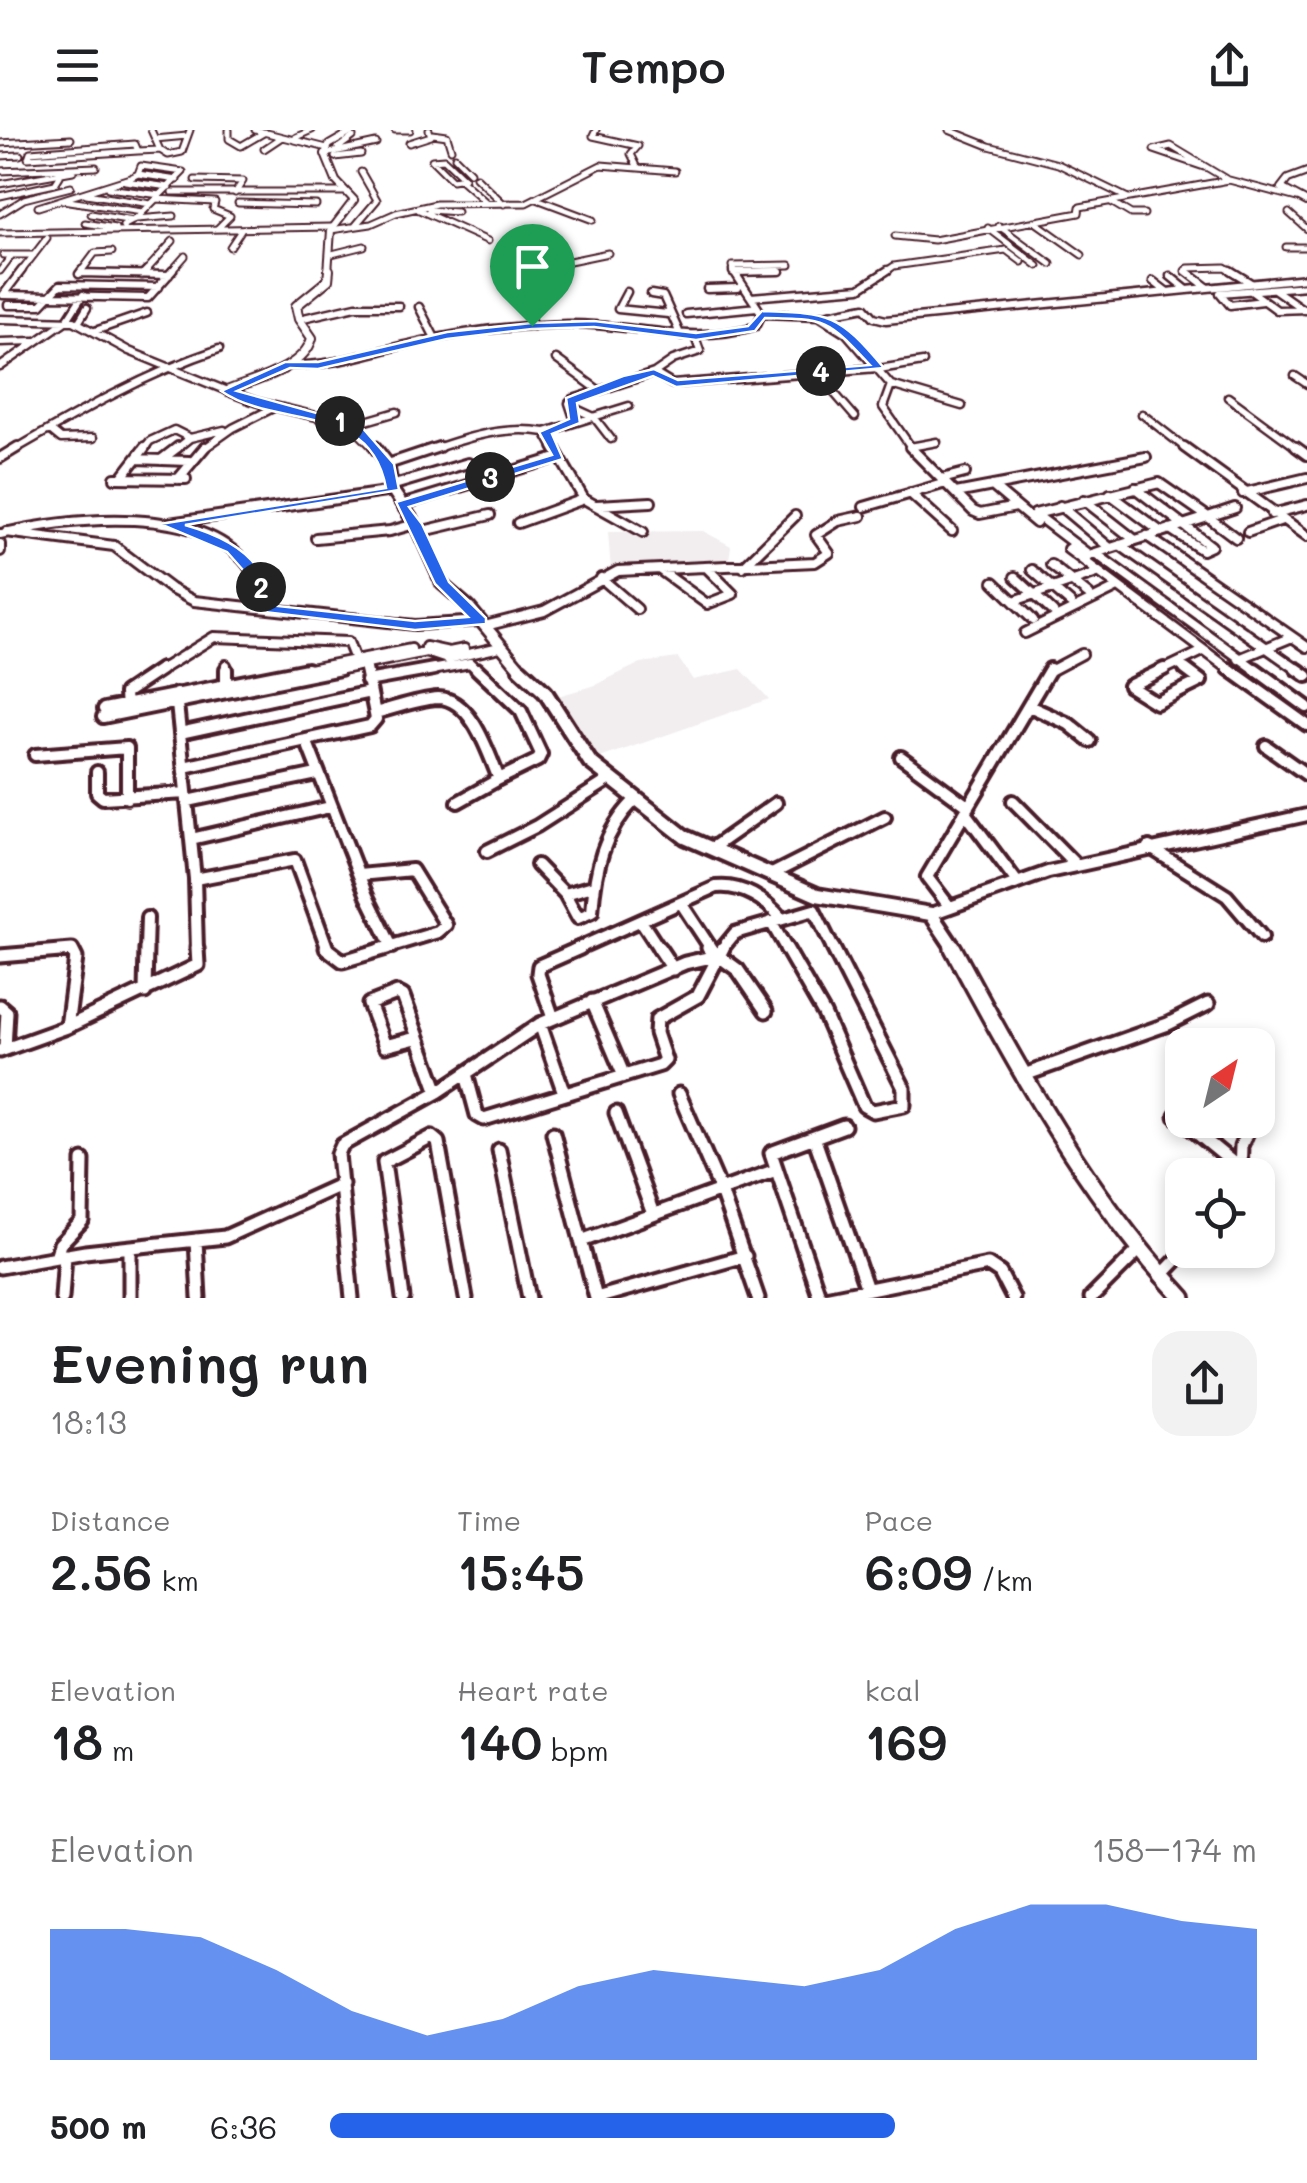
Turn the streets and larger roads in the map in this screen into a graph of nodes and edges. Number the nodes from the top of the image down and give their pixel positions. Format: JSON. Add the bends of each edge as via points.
{"nodes":[{"id":1,"x":151,"y":130,"type":"edge"},
{"id":2,"x":168,"y":130,"type":"edge"},
{"id":3,"x":229,"y":130,"type":"edge"},
{"id":4,"x":254,"y":130,"type":"edge"},
{"id":5,"x":312,"y":130,"type":"edge"},
{"id":6,"x":395,"y":130,"type":"edge"},
{"id":7,"x":410,"y":130,"type":"edge"},
{"id":8,"x":596,"y":130,"type":"edge"},
{"id":9,"x":950,"y":130,"type":"edge"},
{"id":10,"x":265,"y":132,"type":"edge"},
{"id":11,"x":431,"y":132,"type":"edge"},
{"id":12,"x":188,"y":133,"type":"edge"},
{"id":13,"x":354,"y":133,"type":"edge"},
{"id":14,"x":282,"y":136,"type":"junction"},
{"id":15,"x":173,"y":138,"type":"junction"},
{"id":16,"x":254,"y":138,"type":"junction"},
{"id":17,"x":370,"y":138,"type":"dead end"},
{"id":18,"x":299,"y":139,"type":"junction"},
{"id":19,"x":155,"y":140,"type":"junction"},
{"id":20,"x":23,"y":142,"type":"junction"},
{"id":21,"x":0,"y":143,"type":"edge"},
{"id":22,"x":10,"y":143,"type":"junction"},
{"id":23,"x":71,"y":143,"type":"junction"},
{"id":24,"x":376,"y":143,"type":"dead end"},
{"id":25,"x":410,"y":143,"type":"dead end"},
{"id":26,"x":45,"y":146,"type":"junction"},
{"id":27,"x":354,"y":148,"type":"junction"},
{"id":28,"x":451,"y":149,"type":"dead end"},
{"id":29,"x":160,"y":150,"type":"junction"},
{"id":30,"x":264,"y":150,"type":"dead end"},
{"id":31,"x":328,"y":151,"type":"junction"},
{"id":32,"x":138,"y":152,"type":"junction"},
{"id":33,"x":360,"y":154,"type":"dead end"},
{"id":34,"x":1,"y":156,"type":"edge"},
{"id":35,"x":455,"y":157,"type":"dead end"},
{"id":36,"x":667,"y":162,"type":"dead end"},
{"id":37,"x":96,"y":166,"type":"dead end"},
{"id":38,"x":85,"y":168,"type":"junction"},
{"id":39,"x":638,"y":168,"type":"junction"},
{"id":40,"x":1204,"y":168,"type":"junction"},
{"id":41,"x":0,"y":171,"type":"edge"},
{"id":42,"x":26,"y":171,"type":"junction"},
{"id":43,"x":361,"y":172,"type":"dead end"},
{"id":44,"x":1307,"y":172,"type":"edge"},
{"id":45,"x":60,"y":176,"type":"junction"},
{"id":46,"x":460,"y":179,"type":"junction"},
{"id":47,"x":122,"y":180,"type":"junction"},
{"id":48,"x":1229,"y":180,"type":"junction"},
{"id":49,"x":20,"y":182,"type":"junction"},
{"id":50,"x":264,"y":182,"type":"dead end"},
{"id":51,"x":0,"y":184,"type":"edge"},
{"id":52,"x":282,"y":184,"type":"dead end"},
{"id":53,"x":303,"y":184,"type":"dead end"},
{"id":54,"x":100,"y":186,"type":"junction"},
{"id":55,"x":70,"y":187,"type":"dead end"},
{"id":56,"x":170,"y":189,"type":"junction"},
{"id":57,"x":184,"y":192,"type":"junction"},
{"id":58,"x":346,"y":192,"type":"junction"},
{"id":59,"x":78,"y":193,"type":"junction"},
{"id":60,"x":235,"y":193,"type":"junction"},
{"id":61,"x":254,"y":193,"type":"junction"},
{"id":62,"x":275,"y":194,"type":"junction"},
{"id":63,"x":295,"y":194,"type":"junction"},
{"id":64,"x":314,"y":194,"type":"junction"},
{"id":65,"x":0,"y":196,"type":"edge"},
{"id":66,"x":1130,"y":198,"type":"junction"},
{"id":67,"x":1297,"y":198,"type":"junction"},
{"id":68,"x":156,"y":199,"type":"junction"},
{"id":69,"x":537,"y":199,"type":"junction"},
{"id":70,"x":60,"y":200,"type":"junction"},
{"id":71,"x":176,"y":200,"type":"junction"},
{"id":72,"x":1111,"y":202,"type":"junction"},
{"id":73,"x":1307,"y":202,"type":"edge"},
{"id":74,"x":487,"y":203,"type":"junction"},
{"id":75,"x":504,"y":204,"type":"junction"},
{"id":76,"x":266,"y":205,"type":"junction"},
{"id":77,"x":288,"y":205,"type":"junction"},
{"id":78,"x":306,"y":205,"type":"junction"},
{"id":79,"x":316,"y":205,"type":"dead end"},
{"id":80,"x":38,"y":206,"type":"dead end"},
{"id":81,"x":418,"y":210,"type":"junction"},
{"id":82,"x":142,"y":212,"type":"junction"},
{"id":83,"x":457,"y":212,"type":"dead end"},
{"id":84,"x":1289,"y":213,"type":"dead end"},
{"id":85,"x":0,"y":214,"type":"edge"},
{"id":86,"x":91,"y":214,"type":"dead end"},
{"id":87,"x":1144,"y":214,"type":"dead end"},
{"id":88,"x":174,"y":216,"type":"dead end"},
{"id":89,"x":160,"y":217,"type":"junction"},
{"id":90,"x":135,"y":220,"type":"junction"},
{"id":91,"x":593,"y":220,"type":"dead end"},
{"id":92,"x":1034,"y":221,"type":"junction"},
{"id":93,"x":85,"y":224,"type":"dead end"},
{"id":94,"x":158,"y":226,"type":"dead end"},
{"id":95,"x":998,"y":226,"type":"junction"},
{"id":96,"x":1305,"y":226,"type":"edge"},
{"id":97,"x":353,"y":228,"type":"junction"},
{"id":98,"x":988,"y":228,"type":"junction"},
{"id":99,"x":217,"y":229,"type":"junction"},
{"id":100,"x":242,"y":229,"type":"junction"},
{"id":101,"x":332,"y":229,"type":"junction"},
{"id":102,"x":119,"y":230,"type":"junction"},
{"id":103,"x":0,"y":233,"type":"edge"},
{"id":104,"x":895,"y":236,"type":"dead end"},
{"id":105,"x":46,"y":238,"type":"dead end"},
{"id":106,"x":173,"y":241,"type":"dead end"},
{"id":107,"x":488,"y":241,"type":"dead end"},
{"id":108,"x":934,"y":242,"type":"joint"},
{"id":109,"x":364,"y":246,"type":"dead end"},
{"id":110,"x":230,"y":247,"type":"dead end"},
{"id":111,"x":1286,"y":247,"type":"dead end"},
{"id":112,"x":1307,"y":247,"type":"edge"},
{"id":113,"x":1032,"y":251,"type":"junction"},
{"id":114,"x":112,"y":252,"type":"dead end"},
{"id":115,"x":608,"y":253,"type":"dead end"},
{"id":116,"x":1020,"y":253,"type":"junction"},
{"id":117,"x":332,"y":254,"type":"junction"},
{"id":118,"x":3,"y":255,"type":"dead end"},
{"id":119,"x":12,"y":255,"type":"junction"},
{"id":120,"x":159,"y":255,"type":"junction"},
{"id":121,"x":34,"y":256,"type":"junction"},
{"id":122,"x":1082,"y":256,"type":"dead end"},
{"id":123,"x":1022,"y":262,"type":"dead end"},
{"id":124,"x":88,"y":263,"type":"junction"},
{"id":125,"x":104,"y":263,"type":"dead end"},
{"id":126,"x":790,"y":264,"type":"dead end"},
{"id":127,"x":1051,"y":264,"type":"dead end"},
{"id":128,"x":1038,"y":266,"type":"dead end"},
{"id":129,"x":1204,"y":268,"type":"junction"},
{"id":130,"x":0,"y":271,"type":"edge"},
{"id":131,"x":732,"y":272,"type":"junction"},
{"id":132,"x":780,"y":272,"type":"dead end"},
{"id":133,"x":80,"y":273,"type":"junction"},
{"id":134,"x":142,"y":274,"type":"junction"},
{"id":135,"x":169,"y":275,"type":"junction"},
{"id":136,"x":1170,"y":276,"type":"dead end"},
{"id":137,"x":1307,"y":278,"type":"edge"},
{"id":138,"x":1153,"y":281,"type":"dead end"},
{"id":139,"x":0,"y":283,"type":"edge"},
{"id":140,"x":11,"y":283,"type":"junction"},
{"id":141,"x":71,"y":284,"type":"junction"},
{"id":142,"x":91,"y":285,"type":"junction"},
{"id":143,"x":1226,"y":285,"type":"junction"},
{"id":144,"x":1307,"y":286,"type":"edge"},
{"id":145,"x":159,"y":287,"type":"junction"},
{"id":146,"x":1207,"y":287,"type":"junction"},
{"id":147,"x":1250,"y":287,"type":"junction"},
{"id":148,"x":1293,"y":287,"type":"junction"},
{"id":149,"x":738,"y":288,"type":"junction"},
{"id":150,"x":707,"y":289,"type":"dead end"},
{"id":151,"x":1186,"y":289,"type":"junction"},
{"id":152,"x":1274,"y":289,"type":"junction"},
{"id":153,"x":1166,"y":291,"type":"junction"},
{"id":154,"x":627,"y":292,"type":"dead end"},
{"id":155,"x":652,"y":294,"type":"dead end"},
{"id":156,"x":49,"y":296,"type":"junction"},
{"id":157,"x":1307,"y":296,"type":"edge"},
{"id":158,"x":81,"y":297,"type":"junction"},
{"id":159,"x":751,"y":298,"type":"junction"},
{"id":160,"x":1264,"y":301,"type":"junction"},
{"id":161,"x":8,"y":306,"type":"dead end"},
{"id":162,"x":399,"y":306,"type":"dead end"},
{"id":163,"x":418,"y":307,"type":"dead end"},
{"id":164,"x":757,"y":307,"type":"junction"},
{"id":165,"x":87,"y":308,"type":"dead end"},
{"id":166,"x":1305,"y":309,"type":"edge"},
{"id":167,"x":148,"y":313,"type":"dead end"},
{"id":168,"x":668,"y":314,"type":"junction"},
{"id":169,"x":686,"y":314,"type":"dead end"},
{"id":170,"x":762,"y":314,"type":"junction"},
{"id":171,"x":819,"y":316,"type":"junction"},
{"id":172,"x":0,"y":319,"type":"edge"},
{"id":173,"x":299,"y":319,"type":"junction"},
{"id":174,"x":67,"y":320,"type":"junction"},
{"id":175,"x":78,"y":323,"type":"junction"},
{"id":176,"x":532,"y":326,"type":"junction"},
{"id":177,"x":94,"y":331,"type":"junction"},
{"id":178,"x":681,"y":337,"type":"junction"},
{"id":179,"x":696,"y":337,"type":"junction"},
{"id":180,"x":436,"y":338,"type":"junction"},
{"id":181,"x":38,"y":341,"type":"junction"},
{"id":182,"x":0,"y":342,"type":"edge"},
{"id":183,"x":220,"y":350,"type":"dead end"},
{"id":184,"x":19,"y":352,"type":"junction"},
{"id":185,"x":0,"y":353,"type":"edge"},
{"id":186,"x":556,"y":359,"type":"dead end"},
{"id":187,"x":924,"y":362,"type":"dead end"},
{"id":188,"x":0,"y":365,"type":"edge"},
{"id":189,"x":288,"y":365,"type":"junction"},
{"id":190,"x":165,"y":367,"type":"junction"},
{"id":191,"x":879,"y":368,"type":"junction"},
{"id":192,"x":816,"y":372,"type":"junction"},
{"id":193,"x":654,"y":373,"type":"junction"},
{"id":194,"x":1295,"y":376,"type":"dead end"},
{"id":195,"x":1307,"y":384,"type":"edge"},
{"id":196,"x":892,"y":385,"type":"junction"},
{"id":197,"x":597,"y":389,"type":"junction"},
{"id":198,"x":227,"y":391,"type":"junction"},
{"id":199,"x":1228,"y":397,"type":"dead end"},
{"id":200,"x":570,"y":406,"type":"junction"},
{"id":201,"x":628,"y":406,"type":"dead end"},
{"id":202,"x":962,"y":406,"type":"dead end"},
{"id":203,"x":276,"y":407,"type":"junction"},
{"id":204,"x":398,"y":412,"type":"dead end"},
{"id":205,"x":1142,"y":414,"type":"dead end"},
{"id":206,"x":592,"y":416,"type":"junction"},
{"id":207,"x":856,"y":416,"type":"dead end"},
{"id":208,"x":576,"y":420,"type":"junction"},
{"id":209,"x":352,"y":425,"type":"junction"},
{"id":210,"x":232,"y":428,"type":"junction"},
{"id":211,"x":50,"y":430,"type":"junction"},
{"id":212,"x":546,"y":432,"type":"junction"},
{"id":213,"x":93,"y":438,"type":"dead end"},
{"id":214,"x":190,"y":438,"type":"junction"},
{"id":215,"x":611,"y":439,"type":"dead end"},
{"id":216,"x":937,"y":442,"type":"dead end"},
{"id":217,"x":910,"y":447,"type":"junction"},
{"id":218,"x":1307,"y":455,"type":"edge"},
{"id":219,"x":559,"y":456,"type":"junction"},
{"id":220,"x":1146,"y":456,"type":"dead end"},
{"id":221,"x":0,"y":458,"type":"edge"},
{"id":222,"x":136,"y":458,"type":"junction"},
{"id":223,"x":161,"y":460,"type":"junction"},
{"id":224,"x":188,"y":461,"type":"junction"},
{"id":225,"x":468,"y":463,"type":"dead end"},
{"id":226,"x":388,"y":464,"type":"junction"},
{"id":227,"x":965,"y":473,"type":"dead end"},
{"id":228,"x":1307,"y":478,"type":"edge"},
{"id":229,"x":944,"y":481,"type":"junction"},
{"id":230,"x":992,"y":486,"type":"junction"},
{"id":231,"x":392,"y":488,"type":"junction"},
{"id":232,"x":1135,"y":488,"type":"junction"},
{"id":233,"x":910,"y":492,"type":"junction"},
{"id":234,"x":956,"y":493,"type":"junction"},
{"id":235,"x":1110,"y":494,"type":"junction"},
{"id":236,"x":1243,"y":494,"type":"junction"},
{"id":237,"x":584,"y":499,"type":"junction"},
{"id":238,"x":1084,"y":500,"type":"junction"},
{"id":239,"x":651,"y":502,"type":"dead end"},
{"id":240,"x":401,"y":505,"type":"junction"},
{"id":241,"x":595,"y":505,"type":"junction"},
{"id":242,"x":1307,"y":505,"type":"edge"},
{"id":243,"x":1060,"y":506,"type":"junction"},
{"id":244,"x":1016,"y":507,"type":"junction"},
{"id":245,"x":1235,"y":508,"type":"dead end"},
{"id":246,"x":1272,"y":514,"type":"junction"},
{"id":247,"x":490,"y":515,"type":"dead end"},
{"id":248,"x":794,"y":516,"type":"dead end"},
{"id":249,"x":1206,"y":518,"type":"junction"},
{"id":250,"x":1282,"y":520,"type":"junction"},
{"id":251,"x":518,"y":523,"type":"dead end"},
{"id":252,"x":167,"y":524,"type":"junction"},
{"id":253,"x":1184,"y":525,"type":"junction"},
{"id":254,"x":417,"y":528,"type":"junction"},
{"id":255,"x":1165,"y":530,"type":"junction"},
{"id":256,"x":952,"y":531,"type":"dead end"},
{"id":257,"x":643,"y":532,"type":"dead end"},
{"id":258,"x":1248,"y":532,"type":"dead end"},
{"id":259,"x":1304,"y":532,"type":"edge"},
{"id":260,"x":3,"y":533,"type":"edge"},
{"id":261,"x":1146,"y":536,"type":"junction"},
{"id":262,"x":316,"y":538,"type":"dead end"},
{"id":263,"x":1236,"y":538,"type":"dead end"},
{"id":264,"x":1135,"y":540,"type":"junction"},
{"id":265,"x":1115,"y":546,"type":"junction"},
{"id":266,"x":1095,"y":553,"type":"junction"},
{"id":267,"x":1051,"y":564,"type":"dead end"},
{"id":268,"x":743,"y":566,"type":"junction"},
{"id":269,"x":658,"y":568,"type":"junction"},
{"id":270,"x":708,"y":569,"type":"junction"},
{"id":271,"x":1032,"y":570,"type":"dead end"},
{"id":272,"x":1097,"y":574,"type":"junction"},
{"id":273,"x":1015,"y":577,"type":"dead end"},
{"id":274,"x":600,"y":578,"type":"junction"},
{"id":275,"x":994,"y":582,"type":"dead end"},
{"id":276,"x":1073,"y":582,"type":"junction"},
{"id":277,"x":1052,"y":588,"type":"junction"},
{"id":278,"x":1116,"y":588,"type":"junction"},
{"id":279,"x":1035,"y":594,"type":"junction"},
{"id":280,"x":1089,"y":595,"type":"dead end"},
{"id":281,"x":1014,"y":601,"type":"junction"},
{"id":282,"x":1070,"y":603,"type":"dead end"},
{"id":283,"x":261,"y":608,"type":"junction"},
{"id":284,"x":637,"y":609,"type":"dead end"},
{"id":285,"x":1053,"y":612,"type":"dead end"},
{"id":286,"x":1033,"y":620,"type":"dead end"},
{"id":287,"x":483,"y":624,"type":"junction"},
{"id":288,"x":1026,"y":633,"type":"dead end"},
{"id":289,"x":1292,"y":637,"type":"junction"},
{"id":290,"x":498,"y":644,"type":"junction"},
{"id":291,"x":1307,"y":647,"type":"edge"},
{"id":292,"x":1266,"y":648,"type":"junction"},
{"id":293,"x":1203,"y":650,"type":"junction"},
{"id":294,"x":1082,"y":654,"type":"dead end"},
{"id":295,"x":1240,"y":659,"type":"junction"},
{"id":296,"x":360,"y":662,"type":"junction"},
{"id":297,"x":1178,"y":664,"type":"junction"},
{"id":298,"x":226,"y":665,"type":"dead end"},
{"id":299,"x":1307,"y":676,"type":"edge"},
{"id":300,"x":367,"y":681,"type":"junction"},
{"id":301,"x":226,"y":684,"type":"junction"},
{"id":302,"x":370,"y":692,"type":"junction"},
{"id":303,"x":177,"y":698,"type":"junction"},
{"id":304,"x":1029,"y":706,"type":"junction"},
{"id":305,"x":1307,"y":707,"type":"edge"},
{"id":306,"x":126,"y":709,"type":"junction"},
{"id":307,"x":104,"y":713,"type":"dead end"},
{"id":308,"x":375,"y":713,"type":"junction"},
{"id":309,"x":1307,"y":725,"type":"edge"},
{"id":310,"x":180,"y":733,"type":"junction"},
{"id":311,"x":306,"y":740,"type":"junction"},
{"id":312,"x":1090,"y":741,"type":"dead end"},
{"id":313,"x":1266,"y":746,"type":"dead end"},
{"id":314,"x":35,"y":755,"type":"dead end"},
{"id":315,"x":901,"y":757,"type":"dead end"},
{"id":316,"x":184,"y":767,"type":"junction"},
{"id":317,"x":97,"y":772,"type":"dead end"},
{"id":318,"x":317,"y":774,"type":"junction"},
{"id":319,"x":1307,"y":776,"type":"edge"},
{"id":320,"x":499,"y":779,"type":"junction"},
{"id":321,"x":609,"y":780,"type":"junction"},
{"id":322,"x":187,"y":797,"type":"junction"},
{"id":323,"x":127,"y":798,"type":"junction"},
{"id":324,"x":634,"y":801,"type":"junction"},
{"id":325,"x":1012,"y":801,"type":"dead end"},
{"id":326,"x":458,"y":802,"type":"dead end"},
{"id":327,"x":776,"y":804,"type":"dead end"},
{"id":328,"x":330,"y":807,"type":"junction"},
{"id":329,"x":967,"y":810,"type":"junction"},
{"id":330,"x":1307,"y":815,"type":"edge"},
{"id":331,"x":885,"y":817,"type":"dead end"},
{"id":332,"x":190,"y":840,"type":"junction"},
{"id":333,"x":1149,"y":847,"type":"junction"},
{"id":334,"x":712,"y":848,"type":"junction"},
{"id":335,"x":487,"y":851,"type":"dead end"},
{"id":336,"x":1076,"y":864,"type":"junction"},
{"id":337,"x":537,"y":865,"type":"dead end"},
{"id":338,"x":772,"y":874,"type":"junction"},
{"id":339,"x":359,"y":875,"type":"junction"},
{"id":340,"x":196,"y":879,"type":"junction"},
{"id":341,"x":1016,"y":882,"type":"junction"},
{"id":342,"x":594,"y":886,"type":"junction"},
{"id":343,"x":565,"y":894,"type":"junction"},
{"id":344,"x":816,"y":895,"type":"junction"},
{"id":345,"x":681,"y":903,"type":"junction"},
{"id":346,"x":949,"y":906,"type":"junction"},
{"id":347,"x":814,"y":910,"type":"junction"},
{"id":348,"x":931,"y":914,"type":"junction"},
{"id":349,"x":146,"y":918,"type":"dead end"},
{"id":350,"x":641,"y":920,"type":"junction"},
{"id":351,"x":777,"y":920,"type":"junction"},
{"id":352,"x":1262,"y":937,"type":"dead end"},
{"id":353,"x":392,"y":947,"type":"junction"},
{"id":354,"x":0,"y":956,"type":"edge"},
{"id":355,"x":716,"y":956,"type":"junction"},
{"id":356,"x":673,"y":968,"type":"junction"},
{"id":357,"x":145,"y":992,"type":"junction"},
{"id":358,"x":592,"y":1001,"type":"junction"},
{"id":359,"x":1208,"y":1004,"type":"dead end"},
{"id":360,"x":0,"y":1006,"type":"edge"},
{"id":361,"x":766,"y":1010,"type":"dead end"},
{"id":362,"x":553,"y":1018,"type":"junction"},
{"id":363,"x":540,"y":1024,"type":"junction"},
{"id":364,"x":67,"y":1027,"type":"junction"},
{"id":365,"x":416,"y":1038,"type":"junction"},
{"id":366,"x":2,"y":1050,"type":"edge"},
{"id":367,"x":466,"y":1074,"type":"junction"},
{"id":368,"x":624,"y":1076,"type":"junction"},
{"id":369,"x":1024,"y":1076,"type":"junction"},
{"id":370,"x":438,"y":1092,"type":"junction"},
{"id":371,"x":564,"y":1093,"type":"junction"},
{"id":372,"x":679,"y":1094,"type":"dead end"},
{"id":373,"x":616,"y":1113,"type":"dead end"},
{"id":374,"x":844,"y":1126,"type":"dead end"},
{"id":375,"x":553,"y":1133,"type":"dead end"},
{"id":376,"x":814,"y":1137,"type":"junction"},
{"id":377,"x":1201,"y":1138,"type":"edge"},
{"id":378,"x":498,"y":1150,"type":"dead end"},
{"id":379,"x":1224,"y":1158,"type":"edge"},
{"id":380,"x":83,"y":1160,"type":"dead end"},
{"id":381,"x":776,"y":1170,"type":"junction"},
{"id":382,"x":342,"y":1184,"type":"junction"},
{"id":383,"x":721,"y":1191,"type":"junction"},
{"id":384,"x":653,"y":1214,"type":"junction"},
{"id":385,"x":196,"y":1240,"type":"junction"},
{"id":386,"x":584,"y":1240,"type":"junction"},
{"id":387,"x":130,"y":1248,"type":"junction"},
{"id":388,"x":1137,"y":1252,"type":"junction"},
{"id":389,"x":60,"y":1256,"type":"junction"},
{"id":390,"x":746,"y":1256,"type":"junction"},
{"id":391,"x":0,"y":1267,"type":"edge"},
{"id":392,"x":1169,"y":1268,"type":"edge"},
{"id":393,"x":1161,"y":1276,"type":"junction"},
{"id":394,"x":867,"y":1289,"type":"junction"},
{"id":395,"x":62,"y":1298,"type":"edge"},
{"id":396,"x":130,"y":1298,"type":"edge"},
{"id":397,"x":199,"y":1298,"type":"edge"},
{"id":398,"x":352,"y":1298,"type":"edge"},
{"id":399,"x":403,"y":1298,"type":"edge"},
{"id":400,"x":466,"y":1298,"type":"edge"},
{"id":401,"x":528,"y":1298,"type":"edge"},
{"id":402,"x":596,"y":1298,"type":"edge"},
{"id":403,"x":758,"y":1298,"type":"edge"},
{"id":404,"x":822,"y":1298,"type":"edge"},
{"id":405,"x":1013,"y":1298,"type":"edge"},
{"id":406,"x":1091,"y":1298,"type":"edge"},
{"id":407,"x":1183,"y":1298,"type":"edge"}],
"edges":[{"from":1,"to":19,"type":"street"},
{"from":2,"to":15,"type":"street"},
{"from":3,"to":16,"type":"street","via":[[236,145]]},
{"from":4,"to":10,"type":"street"},
{"from":4,"to":16,"type":"street"},
{"from":5,"to":18,"type":"street"},
{"from":6,"to":7,"type":"street"},
{"from":8,"to":39,"type":"street","via":[[594,136],[638,146],[631,154]]},
{"from":9,"to":66,"type":"street","via":[[1058,164]]},
{"from":10,"to":14,"type":"street"},
{"from":10,"to":16,"type":"street"},
{"from":11,"to":25,"type":"street"},
{"from":11,"to":28,"type":"street","via":[[447,136]]},
{"from":12,"to":15,"type":"street"},
{"from":12,"to":29,"type":"street","via":[[180,152]]},
{"from":13,"to":31,"type":"street"},
{"from":14,"to":18,"type":"street"},
{"from":14,"to":30,"type":"street"},
{"from":15,"to":19,"type":"street"},
{"from":17,"to":27,"type":"street"},
{"from":18,"to":31,"type":"street"},
{"from":18,"to":31,"type":"street"},
{"from":19,"to":29,"type":"street"},
{"from":20,"to":22,"type":"street"},
{"from":20,"to":26,"type":"street"},
{"from":20,"to":34,"type":"street","via":[[18,155]]},
{"from":21,"to":22,"type":"street"},
{"from":22,"to":34,"type":"street"},
{"from":23,"to":26,"type":"street"},
{"from":23,"to":26,"type":"street"},
{"from":23,"to":32,"type":"street","via":[[135,144]]},
{"from":24,"to":27,"type":"street"},
{"from":26,"to":32,"type":"street","via":[[28,158]]},
{"from":27,"to":31,"type":"street"},
{"from":29,"to":32,"type":"street"},
{"from":31,"to":33,"type":"street"},
{"from":31,"to":58,"type":"street","via":[[336,182]]},
{"from":35,"to":75,"type":"street"},
{"from":36,"to":39,"type":"street","via":[[678,170]]},
{"from":37,"to":38,"type":"street"},
{"from":38,"to":42,"type":"street"},
{"from":38,"to":45,"type":"street"},
{"from":39,"to":69,"type":"street","via":[[602,165]]},
{"from":40,"to":40,"type":"street","via":[[1171,146],[1154,150],[1188,162]]},
{"from":40,"to":48,"type":"street"},
{"from":41,"to":42,"type":"street"},
{"from":42,"to":49,"type":"street"},
{"from":43,"to":97,"type":"street","via":[[377,200]]},
{"from":44,"to":67,"type":"street","via":[[1282,184]]},
{"from":45,"to":49,"type":"street"},
{"from":45,"to":65,"type":"street","via":[[55,184]]},
{"from":46,"to":46,"type":"street","via":[[452,180],[432,160],[444,159]]},
{"from":46,"to":74,"type":"street"},
{"from":47,"to":54,"type":"street"},
{"from":47,"to":56,"type":"street"},
{"from":47,"to":56,"type":"street","via":[[142,166],[183,172]]},
{"from":48,"to":66,"type":"street"},
{"from":48,"to":67,"type":"street"},
{"from":49,"to":51,"type":"street"},
{"from":50,"to":61,"type":"street"},
{"from":52,"to":62,"type":"street"},
{"from":53,"to":63,"type":"street"},
{"from":54,"to":59,"type":"street"},
{"from":54,"to":68,"type":"street"},
{"from":55,"to":85,"type":"street"},
{"from":56,"to":57,"type":"street"},
{"from":56,"to":68,"type":"street"},
{"from":57,"to":60,"type":"street"},
{"from":57,"to":60,"type":"street","via":[[196,178],[243,182]]},
{"from":58,"to":64,"type":"street"},
{"from":58,"to":101,"type":"street","via":[[354,200]]},
{"from":59,"to":68,"type":"street"},
{"from":59,"to":70,"type":"street"},
{"from":60,"to":61,"type":"street"},
{"from":61,"to":62,"type":"street"},
{"from":61,"to":76,"type":"street","via":[[238,204]]},
{"from":62,"to":63,"type":"street"},
{"from":62,"to":76,"type":"street"},
{"from":63,"to":64,"type":"street"},
{"from":63,"to":77,"type":"street"},
{"from":64,"to":78,"type":"street"},
{"from":66,"to":72,"type":"street"},
{"from":67,"to":73,"type":"street"},
{"from":68,"to":71,"type":"street"},
{"from":68,"to":82,"type":"street"},
{"from":69,"to":75,"type":"street"},
{"from":69,"to":91,"type":"street"},
{"from":70,"to":80,"type":"street"},
{"from":70,"to":82,"type":"street"},
{"from":71,"to":89,"type":"street"},
{"from":71,"to":99,"type":"street","via":[[215,202],[213,209],[230,216]]},
{"from":72,"to":87,"type":"street"},
{"from":72,"to":92,"type":"street"},
{"from":74,"to":75,"type":"street"},
{"from":74,"to":81,"type":"street"},
{"from":76,"to":77,"type":"street"},
{"from":77,"to":78,"type":"street"},
{"from":78,"to":79,"type":"street"},
{"from":81,"to":83,"type":"street"},
{"from":81,"to":97,"type":"street"},
{"from":81,"to":107,"type":"street"},
{"from":82,"to":90,"type":"street"},
{"from":84,"to":96,"type":"street"},
{"from":86,"to":90,"type":"street"},
{"from":88,"to":89,"type":"street"},
{"from":89,"to":90,"type":"street"},
{"from":90,"to":102,"type":"street"},
{"from":92,"to":95,"type":"street"},
{"from":92,"to":122,"type":"street"},
{"from":93,"to":102,"type":"street"},
{"from":94,"to":102,"type":"street"},
{"from":95,"to":98,"type":"street"},
{"from":95,"to":113,"type":"street"},
{"from":97,"to":101,"type":"street"},
{"from":98,"to":108,"type":"street"},
{"from":98,"to":116,"type":"street"},
{"from":99,"to":100,"type":"street"},
{"from":99,"to":102,"type":"street"},
{"from":100,"to":101,"type":"street"},
{"from":100,"to":110,"type":"street"},
{"from":101,"to":117,"type":"street"},
{"from":102,"to":103,"type":"street"},
{"from":104,"to":108,"type":"street"},
{"from":105,"to":121,"type":"street"},
{"from":106,"to":120,"type":"street"},
{"from":109,"to":117,"type":"street"},
{"from":111,"to":112,"type":"street"},
{"from":113,"to":116,"type":"street"},
{"from":113,"to":127,"type":"street"},
{"from":114,"to":124,"type":"street","via":[[96,252]]},
{"from":115,"to":176,"type":"street","via":[[560,263],[528,291]]},
{"from":116,"to":128,"type":"street"},
{"from":117,"to":173,"type":"street","via":[[328,280],[296,306]]},
{"from":118,"to":119,"type":"street"},
{"from":119,"to":121,"type":"street"},
{"from":119,"to":130,"type":"street"},
{"from":120,"to":134,"type":"street"},
{"from":120,"to":135,"type":"street","via":[[188,256]]},
{"from":121,"to":140,"type":"street"},
{"from":123,"to":159,"type":"street","via":[[1006,250],[944,256],[894,266],[860,288]]},
{"from":124,"to":125,"type":"street"},
{"from":124,"to":133,"type":"street"},
{"from":126,"to":131,"type":"street","via":[[732,265]]},
{"from":129,"to":143,"type":"street"},
{"from":129,"to":146,"type":"street","via":[[1187,270]]},
{"from":129,"to":147,"type":"street","via":[[1227,268]]},
{"from":131,"to":132,"type":"street"},
{"from":131,"to":149,"type":"street"},
{"from":133,"to":134,"type":"street"},
{"from":133,"to":141,"type":"street"},
{"from":134,"to":135,"type":"street"},
{"from":135,"to":145,"type":"street"},
{"from":136,"to":151,"type":"street"},
{"from":137,"to":147,"type":"street"},
{"from":138,"to":153,"type":"street"},
{"from":139,"to":140,"type":"street"},
{"from":140,"to":156,"type":"street","via":[[4,294]]},
{"from":141,"to":142,"type":"street"},
{"from":141,"to":156,"type":"street"},
{"from":142,"to":145,"type":"street"},
{"from":142,"to":158,"type":"street"},
{"from":143,"to":146,"type":"street"},
{"from":143,"to":147,"type":"street"},
{"from":144,"to":148,"type":"street"},
{"from":145,"to":158,"type":"street","via":[[148,298]]},
{"from":146,"to":151,"type":"street"},
{"from":147,"to":152,"type":"street"},
{"from":147,"to":160,"type":"street"},
{"from":147,"to":160,"type":"street","via":[[1218,296],[1233,305]]},
{"from":148,"to":152,"type":"street"},
{"from":148,"to":157,"type":"street"},
{"from":149,"to":150,"type":"street"},
{"from":149,"to":159,"type":"street"},
{"from":151,"to":153,"type":"street"},
{"from":152,"to":166,"type":"street"},
{"from":153,"to":171,"type":"street","via":[[886,320],[865,307]]},
{"from":154,"to":168,"type":"street","via":[[618,309]]},
{"from":155,"to":168,"type":"street","via":[[663,296]]},
{"from":156,"to":158,"type":"street"},
{"from":156,"to":161,"type":"street","via":[[40,306]]},
{"from":158,"to":174,"type":"street"},
{"from":159,"to":164,"type":"street"},
{"from":160,"to":166,"type":"street","via":[[1281,311]]},
{"from":162,"to":173,"type":"street","via":[[356,306]]},
{"from":163,"to":180,"type":"street"},
{"from":164,"to":169,"type":"street"},
{"from":164,"to":170,"type":"street"},
{"from":165,"to":175,"type":"street"},
{"from":167,"to":177,"type":"street"},
{"from":168,"to":178,"type":"street"},
{"from":170,"to":171,"type":"street"},
{"from":170,"to":179,"type":"street","via":[[751,328]]},
{"from":171,"to":191,"type":"street"},
{"from":172,"to":174,"type":"street"},
{"from":173,"to":189,"type":"street","via":[[312,338],[310,349]]},
{"from":174,"to":175,"type":"street"},
{"from":174,"to":181,"type":"street"},
{"from":175,"to":177,"type":"street"},
{"from":176,"to":178,"type":"street","via":[[594,324]]},
{"from":176,"to":180,"type":"street"},
{"from":177,"to":190,"type":"street"},
{"from":178,"to":179,"type":"street"},
{"from":179,"to":193,"type":"street","via":[[699,352]]},
{"from":180,"to":189,"type":"street","via":[[318,366]]},
{"from":181,"to":182,"type":"street"},
{"from":181,"to":184,"type":"street"},
{"from":183,"to":190,"type":"street"},
{"from":184,"to":185,"type":"street"},
{"from":184,"to":188,"type":"street"},
{"from":186,"to":197,"type":"street"},
{"from":187,"to":191,"type":"street"},
{"from":189,"to":198,"type":"street"},
{"from":190,"to":198,"type":"street"},
{"from":190,"to":211,"type":"street"},
{"from":191,"to":192,"type":"street"},
{"from":191,"to":196,"type":"street"},
{"from":192,"to":193,"type":"street","via":[[676,384]]},
{"from":192,"to":207,"type":"street"},
{"from":193,"to":197,"type":"street"},
{"from":194,"to":195,"type":"street"},
{"from":196,"to":202,"type":"street"},
{"from":196,"to":217,"type":"street","via":[[883,408]]},
{"from":197,"to":200,"type":"street"},
{"from":198,"to":203,"type":"street"},
{"from":199,"to":218,"type":"street"},
{"from":200,"to":206,"type":"street"},
{"from":200,"to":208,"type":"street"},
{"from":201,"to":206,"type":"street"},
{"from":203,"to":209,"type":"street"},
{"from":203,"to":210,"type":"street"},
{"from":204,"to":209,"type":"street"},
{"from":205,"to":236,"type":"street"},
{"from":206,"to":208,"type":"street"},
{"from":206,"to":215,"type":"street"},
{"from":208,"to":212,"type":"street"},
{"from":209,"to":226,"type":"street"},
{"from":210,"to":214,"type":"street"},
{"from":210,"to":224,"type":"street"},
{"from":211,"to":213,"type":"street","via":[[60,439]]},
{"from":211,"to":221,"type":"street"},
{"from":212,"to":219,"type":"street"},
{"from":212,"to":226,"type":"street","via":[[510,430]]},
{"from":214,"to":222,"type":"street","via":[[173,430]]},
{"from":214,"to":223,"type":"street"},
{"from":216,"to":217,"type":"street"},
{"from":217,"to":229,"type":"street"},
{"from":219,"to":237,"type":"street"},
{"from":219,"to":240,"type":"street"},
{"from":220,"to":230,"type":"street"},
{"from":222,"to":223,"type":"street"},
{"from":222,"to":224,"type":"street","via":[[118,478],[182,479]]},
{"from":223,"to":224,"type":"street"},
{"from":225,"to":231,"type":"street"},
{"from":226,"to":231,"type":"street"},
{"from":227,"to":229,"type":"street"},
{"from":228,"to":236,"type":"street"},
{"from":229,"to":233,"type":"street"},
{"from":229,"to":234,"type":"street"},
{"from":230,"to":234,"type":"street"},
{"from":230,"to":244,"type":"street"},
{"from":231,"to":240,"type":"street"},
{"from":231,"to":252,"type":"street"},
{"from":232,"to":235,"type":"street"},
{"from":232,"to":249,"type":"street","via":[[1161,484]]},
{"from":232,"to":253,"type":"street"},
{"from":233,"to":256,"type":"street"},
{"from":233,"to":268,"type":"street","via":[[816,536],[829,550],[822,560]]},
{"from":234,"to":244,"type":"street","via":[[978,514]]},
{"from":235,"to":238,"type":"street"},
{"from":235,"to":255,"type":"street"},
{"from":236,"to":246,"type":"street"},
{"from":237,"to":241,"type":"street"},
{"from":237,"to":251,"type":"street"},
{"from":238,"to":243,"type":"street"},
{"from":238,"to":264,"type":"street"},
{"from":239,"to":241,"type":"street"},
{"from":240,"to":254,"type":"street"},
{"from":241,"to":257,"type":"street"},
{"from":242,"to":246,"type":"street"},
{"from":243,"to":265,"type":"street"},
{"from":243,"to":266,"type":"street","via":[[1035,514],[1083,553]]},
{"from":244,"to":272,"type":"street"},
{"from":245,"to":249,"type":"street"},
{"from":246,"to":250,"type":"street"},
{"from":247,"to":254,"type":"street"},
{"from":248,"to":268,"type":"street"},
{"from":249,"to":253,"type":"street"},
{"from":249,"to":263,"type":"street"},
{"from":250,"to":258,"type":"street"},
{"from":250,"to":259,"type":"street"},
{"from":252,"to":260,"type":"street","via":[[61,520]]},
{"from":252,"to":283,"type":"street","via":[[232,549],[262,588]]},
{"from":253,"to":255,"type":"street"},
{"from":253,"to":255,"type":"street","via":[[1210,549]]},
{"from":254,"to":262,"type":"street"},
{"from":254,"to":287,"type":"street","via":[[442,584]]},
{"from":255,"to":261,"type":"street"},
{"from":260,"to":283,"type":"street","via":[[114,546],[194,601]]},
{"from":261,"to":264,"type":"street"},
{"from":261,"to":289,"type":"street"},
{"from":264,"to":265,"type":"street"},
{"from":265,"to":266,"type":"street"},
{"from":265,"to":292,"type":"street"},
{"from":266,"to":295,"type":"street"},
{"from":267,"to":276,"type":"street"},
{"from":268,"to":270,"type":"street"},
{"from":269,"to":270,"type":"street"},
{"from":269,"to":270,"type":"street","via":[[705,604],[732,596]]},
{"from":269,"to":274,"type":"street"},
{"from":271,"to":277,"type":"street"},
{"from":272,"to":276,"type":"street"},
{"from":272,"to":278,"type":"street"},
{"from":273,"to":279,"type":"street"},
{"from":274,"to":284,"type":"street"},
{"from":274,"to":287,"type":"street","via":[[544,611]]},
{"from":275,"to":281,"type":"street"},
{"from":276,"to":277,"type":"street"},
{"from":276,"to":280,"type":"street"},
{"from":277,"to":279,"type":"street"},
{"from":277,"to":282,"type":"street"},
{"from":278,"to":288,"type":"street"},
{"from":278,"to":293,"type":"street"},
{"from":279,"to":281,"type":"street"},
{"from":279,"to":285,"type":"street"},
{"from":281,"to":286,"type":"street"},
{"from":283,"to":287,"type":"street","via":[[415,625]]},
{"from":287,"to":290,"type":"street"},
{"from":289,"to":291,"type":"street"},
{"from":289,"to":292,"type":"street"},
{"from":290,"to":296,"type":"street","via":[[446,659],[427,652]]},
{"from":290,"to":321,"type":"street","via":[[545,692]]},
{"from":292,"to":295,"type":"street"},
{"from":292,"to":299,"type":"street"},
{"from":293,"to":297,"type":"street"},
{"from":293,"to":309,"type":"street"},
{"from":294,"to":304,"type":"street","via":[[1054,664]]},
{"from":295,"to":305,"type":"street"},
{"from":296,"to":300,"type":"street"},
{"from":296,"to":301,"type":"street"},
{"from":296,"to":303,"type":"street"},
{"from":296,"to":306,"type":"street","via":[[348,642],[214,637],[130,688]]},
{"from":297,"to":297,"type":"street","via":[[1201,681],[1156,703],[1129,686]]},
{"from":298,"to":301,"type":"street"},
{"from":300,"to":302,"type":"street"},
{"from":300,"to":320,"type":"street","via":[[470,663],[522,711],[540,754]]},
{"from":301,"to":303,"type":"street"},
{"from":302,"to":308,"type":"street"},
{"from":302,"to":310,"type":"street"},
{"from":303,"to":306,"type":"street"},
{"from":303,"to":310,"type":"street"},
{"from":304,"to":312,"type":"street"},
{"from":304,"to":329,"type":"street"},
{"from":306,"to":307,"type":"street"},
{"from":308,"to":311,"type":"street","via":[[370,726]]},
{"from":308,"to":320,"type":"street","via":[[447,698],[472,723]]},
{"from":310,"to":316,"type":"street"},
{"from":311,"to":316,"type":"street"},
{"from":311,"to":318,"type":"street"},
{"from":313,"to":319,"type":"street"},
{"from":314,"to":323,"type":"street","via":[[127,748]]},
{"from":315,"to":329,"type":"street"},
{"from":316,"to":322,"type":"street"},
{"from":317,"to":323,"type":"street","via":[[99,796]]},
{"from":318,"to":322,"type":"street"},
{"from":318,"to":328,"type":"street"},
{"from":320,"to":326,"type":"street"},
{"from":321,"to":324,"type":"street"},
{"from":321,"to":335,"type":"street"},
{"from":322,"to":323,"type":"street"},
{"from":322,"to":332,"type":"street"},
{"from":324,"to":334,"type":"street"},
{"from":324,"to":342,"type":"street","via":[[609,829]]},
{"from":325,"to":336,"type":"street"},
{"from":327,"to":334,"type":"street"},
{"from":328,"to":332,"type":"street"},
{"from":328,"to":339,"type":"street"},
{"from":329,"to":341,"type":"street"},
{"from":329,"to":346,"type":"street","via":[[928,877]]},
{"from":330,"to":333,"type":"street"},
{"from":331,"to":338,"type":"street"},
{"from":332,"to":340,"type":"street"},
{"from":333,"to":336,"type":"street"},
{"from":333,"to":352,"type":"street","via":[[1226,896]]},
{"from":334,"to":338,"type":"street"},
{"from":336,"to":341,"type":"street"},
{"from":337,"to":343,"type":"street"},
{"from":338,"to":344,"type":"street"},
{"from":339,"to":353,"type":"street"},
{"from":339,"to":353,"type":"street","via":[[412,870],[445,919],[438,932]]},
{"from":340,"to":353,"type":"street","via":[[292,859],[329,952],[343,961]]},
{"from":340,"to":357,"type":"street","via":[[198,965]]},
{"from":341,"to":346,"type":"street"},
{"from":342,"to":343,"type":"street"},
{"from":342,"to":343,"type":"street","via":[[592,912],[578,918]]},
{"from":344,"to":347,"type":"street"},
{"from":344,"to":348,"type":"street"},
{"from":345,"to":350,"type":"street"},
{"from":345,"to":351,"type":"street","via":[[726,884],[771,907]]},
{"from":345,"to":355,"type":"street"},
{"from":346,"to":348,"type":"street"},
{"from":347,"to":351,"type":"street"},
{"from":347,"to":351,"type":"street","via":[[906,1094],[902,1106],[864,1106]]},
{"from":348,"to":369,"type":"street"},
{"from":349,"to":357,"type":"street"},
{"from":350,"to":356,"type":"street"},
{"from":350,"to":362,"type":"street","via":[[539,966]]},
{"from":351,"to":355,"type":"street","via":[[734,932]]},
{"from":354,"to":364,"type":"street","via":[[72,950]]},
{"from":355,"to":356,"type":"street"},
{"from":355,"to":361,"type":"street","via":[[738,970]]},
{"from":355,"to":368,"type":"street","via":[[698,996],[657,1019],[664,1062]]},
{"from":356,"to":358,"type":"street"},
{"from":357,"to":364,"type":"street"},
{"from":358,"to":362,"type":"street"},
{"from":358,"to":368,"type":"street"},
{"from":359,"to":369,"type":"street"},
{"from":360,"to":366,"type":"street","via":[[7,1012]]},
{"from":362,"to":363,"type":"street"},
{"from":363,"to":367,"type":"street"},
{"from":363,"to":371,"type":"street"},
{"from":364,"to":366,"type":"street"},
{"from":365,"to":365,"type":"street","via":[[385,1046],[369,1004],[400,993]]},
{"from":365,"to":370,"type":"street"},
{"from":367,"to":370,"type":"street"},
{"from":367,"to":371,"type":"street","via":[[480,1118]]},
{"from":368,"to":371,"type":"street"},
{"from":369,"to":388,"type":"street"},
{"from":370,"to":382,"type":"street","via":[[342,1146]]},
{"from":372,"to":383,"type":"street"},
{"from":373,"to":384,"type":"street"},
{"from":374,"to":376,"type":"street"},
{"from":375,"to":386,"type":"street"},
{"from":376,"to":381,"type":"street","via":[[774,1150]]},
{"from":376,"to":394,"type":"street"},
{"from":377,"to":379,"type":"street"},
{"from":378,"to":401,"type":"street"},
{"from":380,"to":389,"type":"street","via":[[82,1220],[60,1244]]},
{"from":381,"to":383,"type":"street"},
{"from":381,"to":404,"type":"street"},
{"from":382,"to":385,"type":"street","via":[[232,1235]]},
{"from":382,"to":398,"type":"street"},
{"from":383,"to":384,"type":"street"},
{"from":383,"to":390,"type":"street"},
{"from":384,"to":386,"type":"street"},
{"from":385,"to":387,"type":"street"},
{"from":385,"to":397,"type":"street"},
{"from":386,"to":402,"type":"street"},
{"from":387,"to":389,"type":"street"},
{"from":387,"to":396,"type":"street"},
{"from":388,"to":393,"type":"street"},
{"from":388,"to":406,"type":"street"},
{"from":389,"to":391,"type":"street"},
{"from":389,"to":395,"type":"street"},
{"from":390,"to":402,"type":"street"},
{"from":390,"to":403,"type":"street"},
{"from":392,"to":393,"type":"street"},
{"from":393,"to":407,"type":"street"},
{"from":394,"to":404,"type":"street"},
{"from":394,"to":405,"type":"street","via":[[988,1266],[1000,1273]]},
{"from":399,"to":400,"type":"street","via":[[384,1162],[428,1138],[438,1142]]}]}
